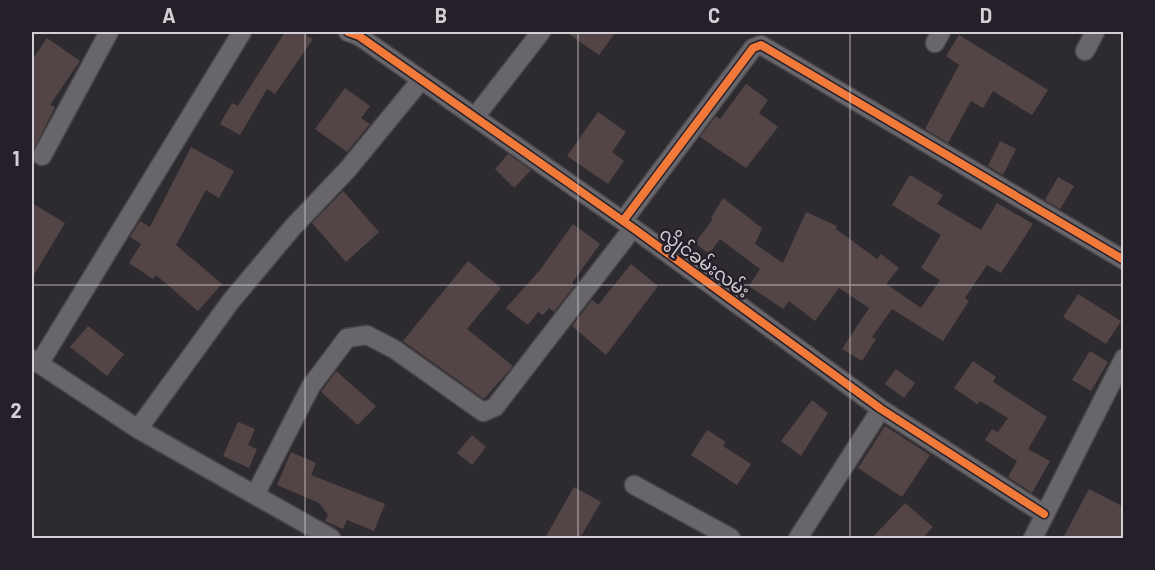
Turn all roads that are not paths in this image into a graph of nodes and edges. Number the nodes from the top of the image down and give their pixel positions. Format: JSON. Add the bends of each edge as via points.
{"nodes":[{"id":1,"x":109,"y":32,"type":"edge"},
{"id":2,"x":242,"y":32,"type":"edge"},
{"id":3,"x":541,"y":32,"type":"edge"},
{"id":4,"x":1095,"y":32,"type":"edge"},
{"id":5,"x":357,"y":33,"type":"edge"},
{"id":6,"x":1085,"y":51,"type":"dead end"},
{"id":7,"x":420,"y":80,"type":"junction"},
{"id":8,"x":475,"y":117,"type":"junction"},
{"id":9,"x":42,"y":156,"type":"dead end"},
{"id":10,"x":628,"y":224,"type":"junction"},
{"id":11,"x":1124,"y":260,"type":"edge"},
{"id":12,"x":1124,"y":358,"type":"edge"},
{"id":13,"x":35,"y":361,"type":"edge"},
{"id":14,"x":881,"y":409,"type":"junction"},
{"id":15,"x":138,"y":429,"type":"junction"},
{"id":16,"x":634,"y":485,"type":"dead end"},
{"id":17,"x":255,"y":495,"type":"junction"},
{"id":18,"x":1044,"y":514,"type":"junction"},
{"id":19,"x":331,"y":538,"type":"edge"},
{"id":20,"x":730,"y":538,"type":"edge"},
{"id":21,"x":798,"y":538,"type":"edge"},
{"id":22,"x":1033,"y":538,"type":"edge"}],
"edges":[{"from":1,"to":9,"type":"street"},
{"from":2,"to":13,"type":"street"},
{"from":3,"to":8,"type":"street"},
{"from":4,"to":6,"type":"street"},
{"from":5,"to":7,"type":"street","name":"လွိုင်ခမ်းလမ်း"},
{"from":7,"to":8,"type":"street","name":"လွိုင်ခမ်းလမ်း"},
{"from":7,"to":15,"type":"street","via":[[348,169],[231,301]]},
{"from":8,"to":10,"type":"street","name":"လွိုင်ခမ်းလမ်း"},
{"from":10,"to":11,"type":"street","via":[[753,48],[761,45]]},
{"from":10,"to":14,"type":"street","name":"လွိုင်ခမ်းလမ်း"},
{"from":10,"to":17,"type":"street","via":[[495,407],[483,412],[394,349],[367,335],[347,338],[311,386]]},
{"from":12,"to":18,"type":"street"},
{"from":13,"to":15,"type":"street"},
{"from":14,"to":18,"type":"street","name":"လွိုင်ခမ်းလမ်း"},
{"from":14,"to":21,"type":"street"},
{"from":15,"to":17,"type":"street"},
{"from":16,"to":20,"type":"street"},
{"from":17,"to":19,"type":"street"},
{"from":18,"to":22,"type":"street"}]}
